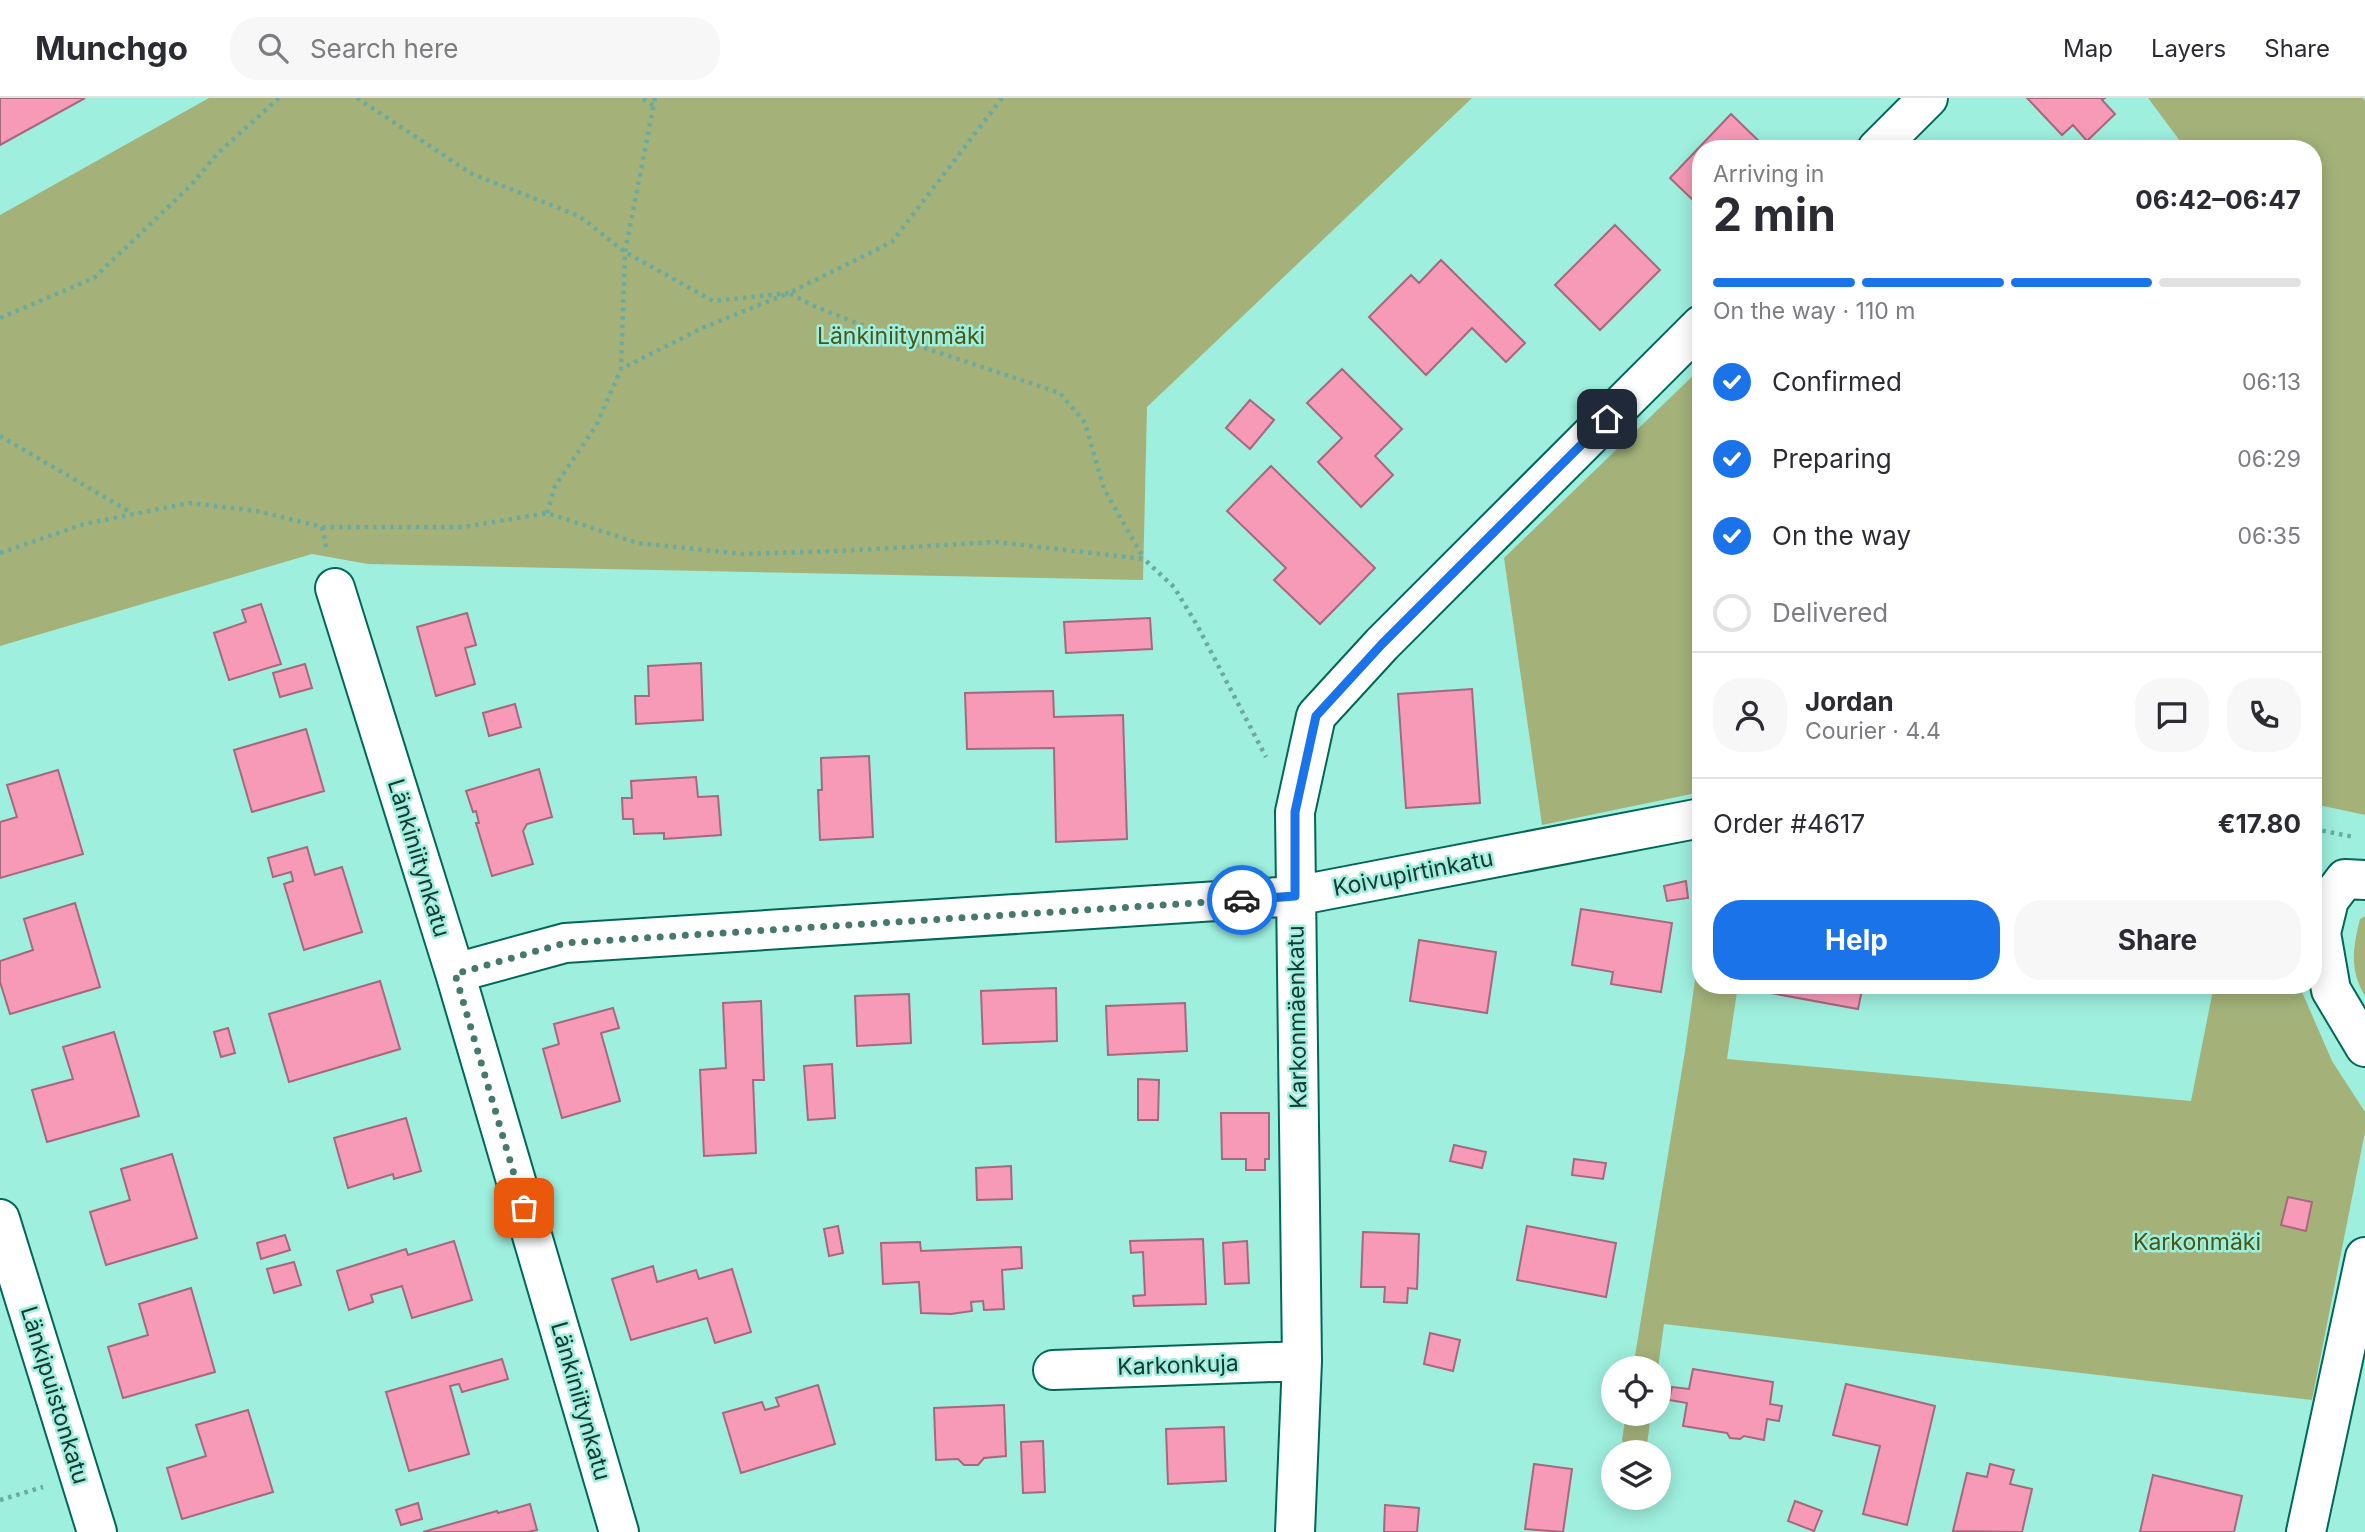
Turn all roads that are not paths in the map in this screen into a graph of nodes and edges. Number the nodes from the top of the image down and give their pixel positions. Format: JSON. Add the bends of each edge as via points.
{"nodes":[{"id":1,"x":1928,"y":98,"type":"edge"},
{"id":2,"x":1886,"y":140,"type":"edge"},
{"id":3,"x":1692,"y":334,"type":"edge"},
{"id":4,"x":335,"y":588,"type":"dead end"},
{"id":5,"x":1692,"y":820,"type":"edge"},
{"id":6,"x":2365,"y":880,"type":"edge"},
{"id":7,"x":1295,"y":896,"type":"junction"},
{"id":8,"x":2322,"y":929,"type":"edge"},
{"id":9,"x":2322,"y":939,"type":"edge"},
{"id":10,"x":455,"y":974,"type":"junction"},
{"id":11,"x":2365,"y":1047,"type":"edge"},
{"id":12,"x":0,"y":1219,"type":"edge"},
{"id":13,"x":2365,"y":1257,"type":"edge"},
{"id":14,"x":1302,"y":1361,"type":"junction"},
{"id":15,"x":1053,"y":1370,"type":"dead end"},
{"id":16,"x":97,"y":1532,"type":"edge"},
{"id":17,"x":619,"y":1532,"type":"edge"},
{"id":18,"x":1295,"y":1532,"type":"edge"},
{"id":19,"x":2306,"y":1532,"type":"edge"}],
"edges":[{"from":1,"to":2,"type":"street"},
{"from":3,"to":7,"type":"street","name":"Karkonmäenkatu","via":[[1316,716],[1295,812]]},
{"from":4,"to":10,"type":"street","name":"Länkiniitynkatu"},
{"from":5,"to":7,"type":"street","name":"Koivupirtinkatu"},
{"from":6,"to":8,"type":"street","via":[[2346,879],[2329,900]]},
{"from":7,"to":10,"type":"street","name":"Koivupirtinkatu","via":[[565,943]]},
{"from":7,"to":14,"type":"street","name":"Karkonmäenkatu"},
{"from":9,"to":11,"type":"street","via":[[2331,990]]},
{"from":10,"to":17,"type":"street","name":"Länkiniitynkatu"},
{"from":12,"to":16,"type":"street","name":"Länkipuistonkatu"},
{"from":13,"to":19,"type":"street"},
{"from":14,"to":15,"type":"street","name":"Karkonkuja"},
{"from":14,"to":18,"type":"street","name":"Karkonmäenkatu"}]}
